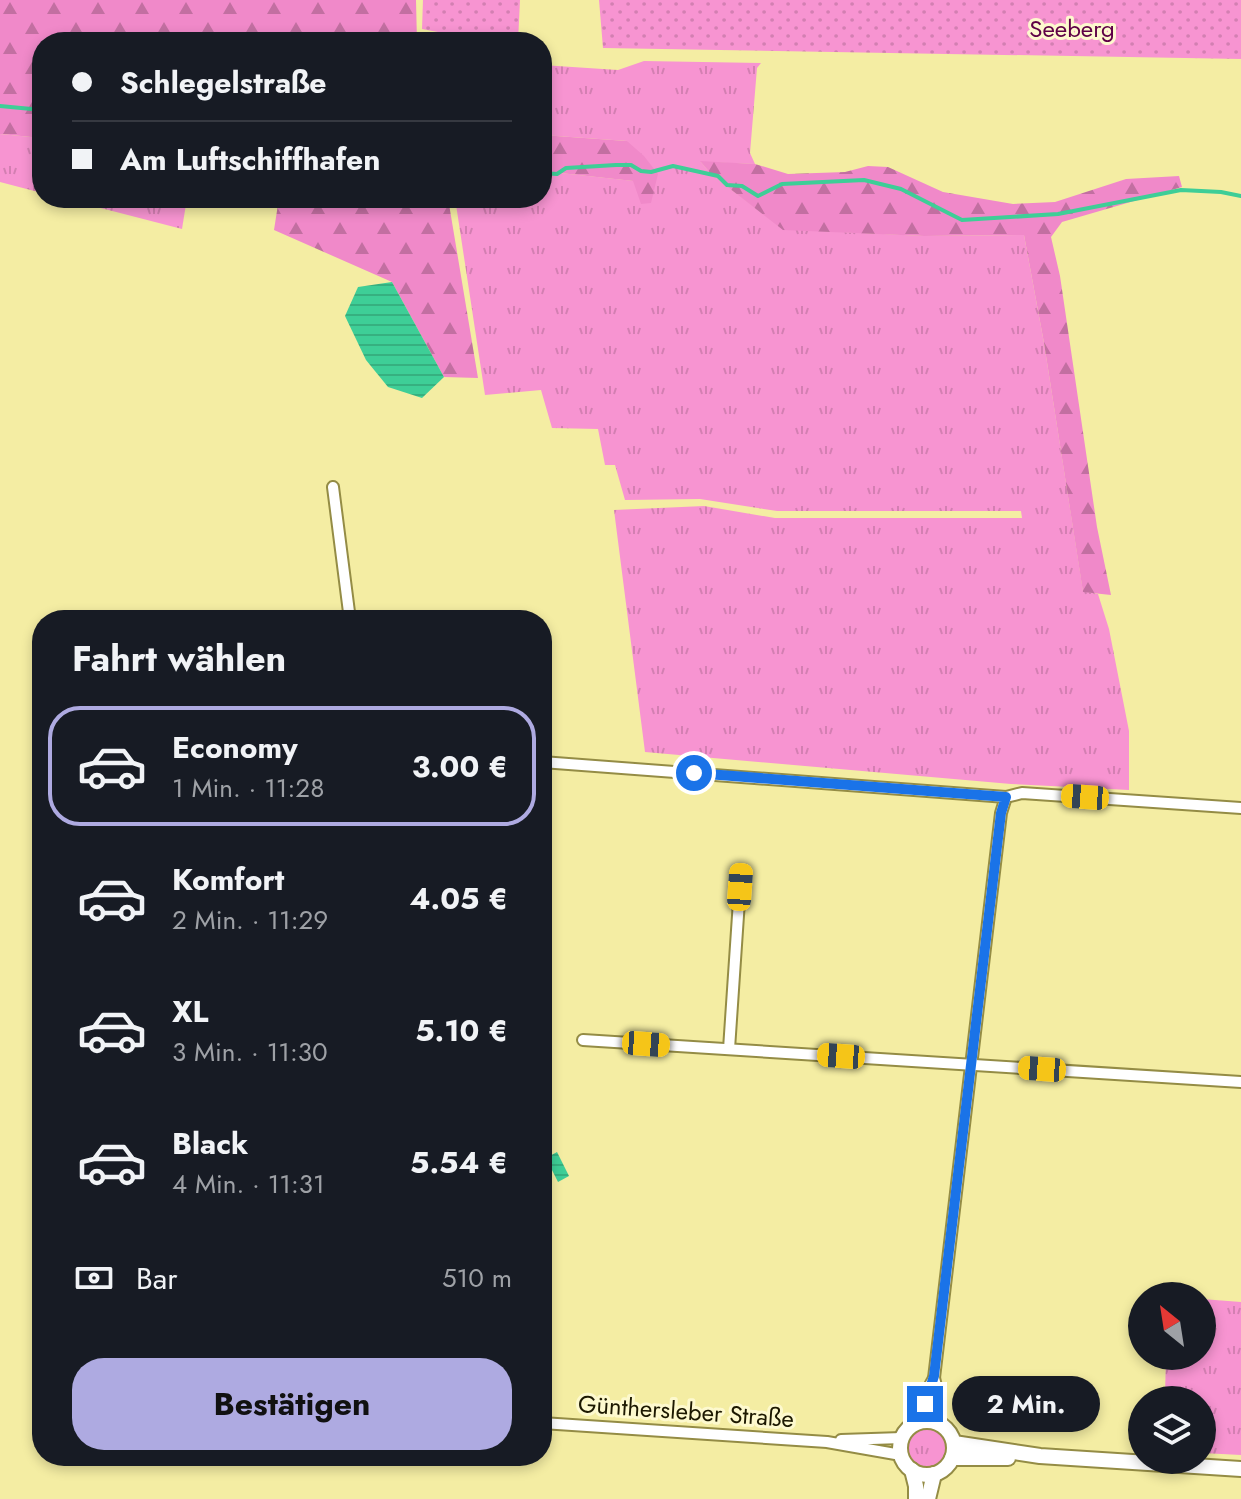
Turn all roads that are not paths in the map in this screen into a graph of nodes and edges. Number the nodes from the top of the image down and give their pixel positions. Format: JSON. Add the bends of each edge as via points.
{"nodes":[{"id":1,"x":333,"y":487,"type":"dead end"},
{"id":2,"x":349,"y":610,"type":"edge"},
{"id":3,"x":552,"y":763,"type":"edge"},
{"id":4,"x":1006,"y":797,"type":"junction"},
{"id":5,"x":1241,"y":808,"type":"edge"},
{"id":6,"x":741,"y":871,"type":"dead end"},
{"id":7,"x":583,"y":1040,"type":"dead end"},
{"id":8,"x":729,"y":1049,"type":"junction"},
{"id":9,"x":970,"y":1065,"type":"junction"},
{"id":10,"x":1241,"y":1082,"type":"edge"},
{"id":11,"x":934,"y":1378,"type":"junction"},
{"id":12,"x":921,"y":1421,"type":"junction"},
{"id":13,"x":938,"y":1423,"type":"junction"},
{"id":14,"x":552,"y":1424,"type":"edge"},
{"id":15,"x":902,"y":1438,"type":"junction"},
{"id":16,"x":827,"y":1442,"type":"junction"},
{"id":17,"x":953,"y":1451,"type":"junction"},
{"id":18,"x":901,"y":1455,"type":"junction"},
{"id":19,"x":1241,"y":1469,"type":"edge"},
{"id":20,"x":912,"y":1470,"type":"junction"},
{"id":21,"x":934,"y":1474,"type":"junction"},
{"id":22,"x":916,"y":1499,"type":"edge"},
{"id":23,"x":928,"y":1499,"type":"edge"}],
"edges":[{"from":1,"to":2,"type":"street"},
{"from":3,"to":4,"type":"street"},
{"from":4,"to":5,"type":"street","via":[[1022,793]]},
{"from":4,"to":9,"type":"street"},
{"from":6,"to":8,"type":"street"},
{"from":7,"to":8,"type":"street"},
{"from":8,"to":9,"type":"street"},
{"from":9,"to":10,"type":"street"},
{"from":9,"to":11,"type":"street"},
{"from":11,"to":12,"type":"street"},
{"from":11,"to":13,"type":"street"},
{"from":12,"to":13,"type":"main road"},
{"from":12,"to":15,"type":"main road"},
{"from":13,"to":17,"type":"main road","via":[[948,1431]]},
{"from":14,"to":16,"type":"street","name":"Günthersleber Straße"},
{"from":15,"to":16,"type":"street","name":"Günthersleber Straße"},
{"from":15,"to":18,"type":"main road"},
{"from":16,"to":18,"type":"street","name":"Günthersleber Straße"},
{"from":17,"to":19,"type":"main road"},
{"from":17,"to":21,"type":"main road","via":[[948,1465]]},
{"from":18,"to":20,"type":"main road"},
{"from":20,"to":21,"type":"main road"},
{"from":20,"to":22,"type":"main road"},
{"from":21,"to":23,"type":"main road"}]}
